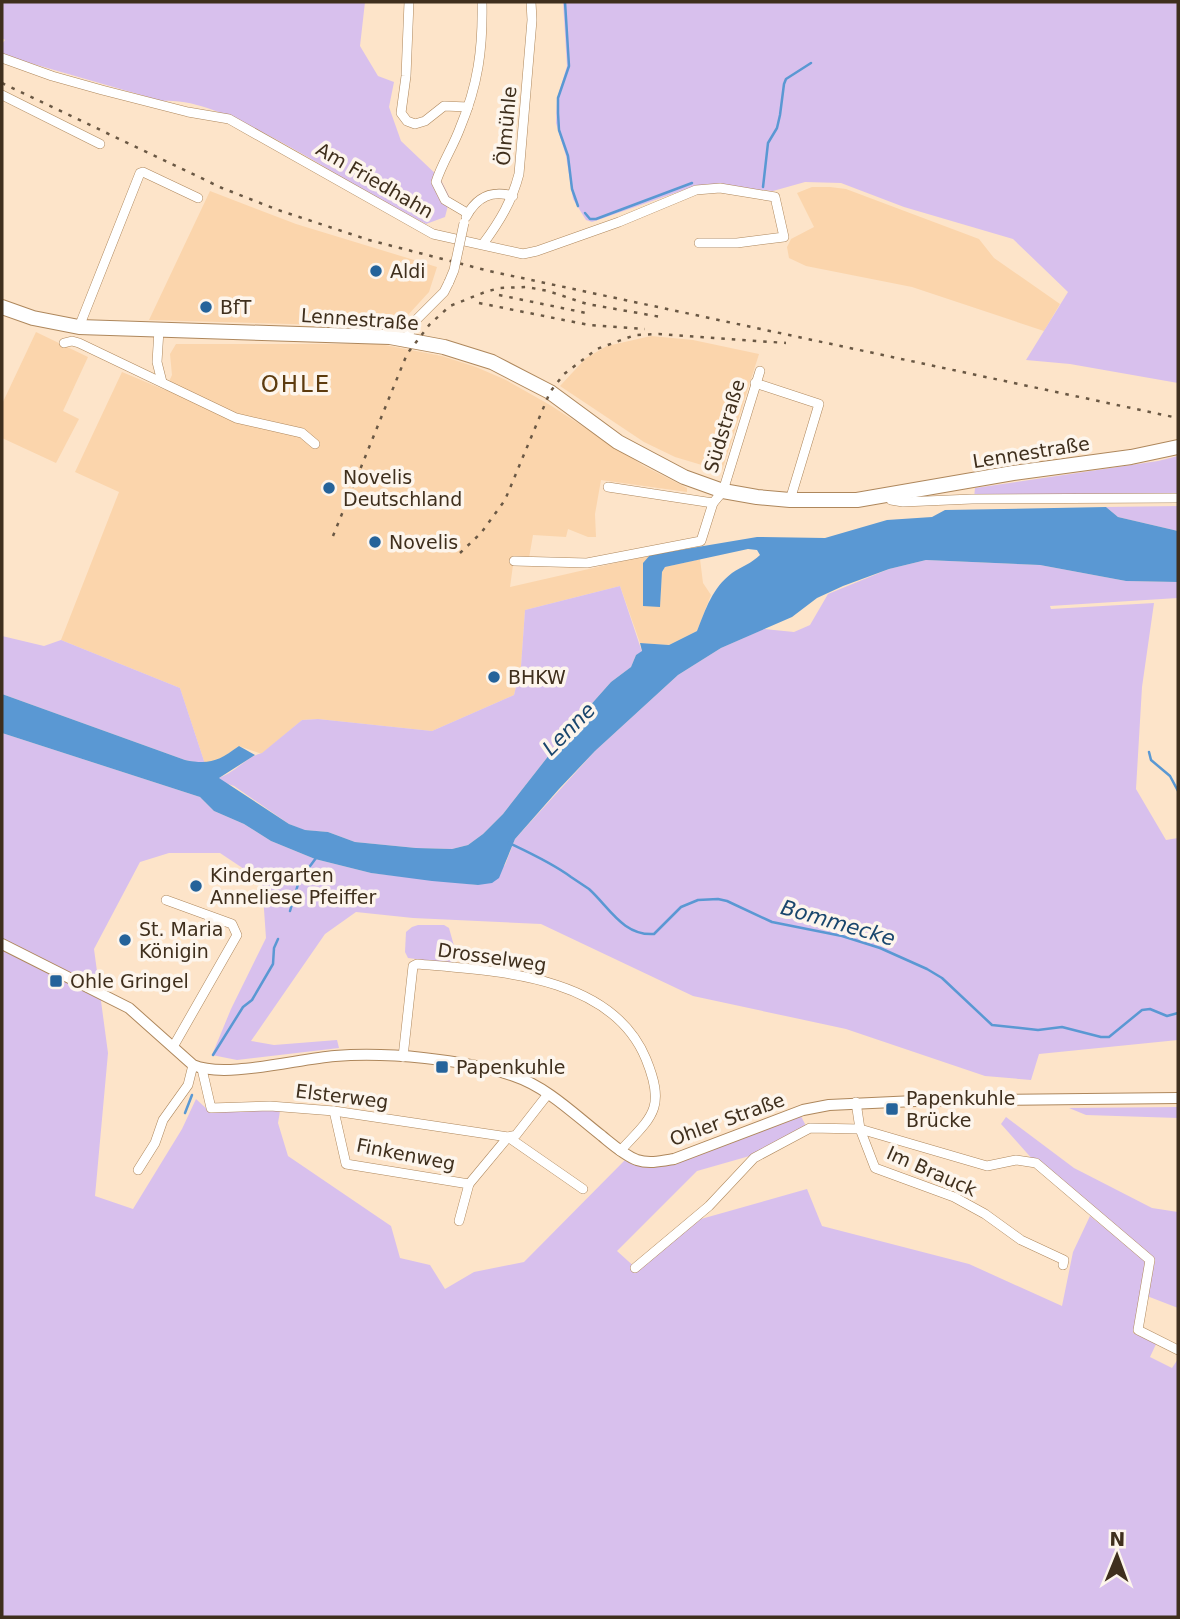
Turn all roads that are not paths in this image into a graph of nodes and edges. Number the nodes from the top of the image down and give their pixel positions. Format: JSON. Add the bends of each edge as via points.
{"nodes":[{"id":1,"x":409,"y":2,"type":"edge"},
{"id":2,"x":482,"y":2,"type":"edge"},
{"id":3,"x":531,"y":2,"type":"edge"},
{"id":4,"x":2,"y":58,"type":"edge"},
{"id":5,"x":2,"y":95,"type":"edge"},
{"id":6,"x":468,"y":107,"type":"junction"},
{"id":7,"x":100,"y":144,"type":"dead end"},
{"id":8,"x":513,"y":196,"type":"junction"},
{"id":9,"x":198,"y":198,"type":"dead end"},
{"id":10,"x":466,"y":218,"type":"junction"},
{"id":11,"x":699,"y":243,"type":"dead end"},
{"id":12,"x":483,"y":244,"type":"junction"},
{"id":13,"x":2,"y":307,"type":"edge"},
{"id":14,"x":79,"y":327,"type":"junction"},
{"id":15,"x":159,"y":330,"type":"junction"},
{"id":16,"x":406,"y":339,"type":"junction"},
{"id":17,"x":64,"y":343,"type":"dead end"},
{"id":18,"x":760,"y":371,"type":"dead end"},
{"id":19,"x":162,"y":382,"type":"junction"},
{"id":20,"x":755,"y":383,"type":"junction"},
{"id":21,"x":315,"y":444,"type":"dead end"},
{"id":22,"x":1178,"y":447,"type":"edge"},
{"id":23,"x":608,"y":487,"type":"dead end"},
{"id":24,"x":723,"y":491,"type":"junction"},
{"id":25,"x":889,"y":496,"type":"junction"},
{"id":26,"x":1178,"y":498,"type":"edge"},
{"id":27,"x":790,"y":500,"type":"junction"},
{"id":28,"x":713,"y":503,"type":"junction"},
{"id":29,"x":513,"y":561,"type":"dead end"},
{"id":30,"x":166,"y":900,"type":"dead end"},
{"id":31,"x":2,"y":944,"type":"edge"},
{"id":32,"x":173,"y":1047,"type":"junction"},
{"id":33,"x":403,"y":1057,"type":"junction"},
{"id":34,"x":197,"y":1067,"type":"junction"},
{"id":35,"x":548,"y":1094,"type":"junction"},
{"id":36,"x":1178,"y":1098,"type":"edge"},
{"id":37,"x":856,"y":1102,"type":"junction"},
{"id":38,"x":334,"y":1111,"type":"junction"},
{"id":39,"x":860,"y":1129,"type":"junction"},
{"id":40,"x":508,"y":1137,"type":"junction"},
{"id":41,"x":620,"y":1151,"type":"junction"},
{"id":42,"x":138,"y":1170,"type":"dead end"},
{"id":43,"x":469,"y":1184,"type":"junction"},
{"id":44,"x":583,"y":1189,"type":"dead end"},
{"id":45,"x":459,"y":1220,"type":"dead end"},
{"id":46,"x":1063,"y":1265,"type":"dead end"},
{"id":47,"x":635,"y":1268,"type":"dead end"},
{"id":48,"x":1178,"y":1350,"type":"edge"}],
"edges":[{"from":1,"to":6,"type":"street","via":[[401,113],[415,124],[444,106]]},
{"from":2,"to":6,"type":"street","via":[[480,63]]},
{"from":3,"to":8,"type":"street","name":"Ölmühle","via":[[528,80]]},
{"from":4,"to":12,"type":"street","name":"Am Friedhahn","via":[[102,90],[229,119],[433,234]]},
{"from":5,"to":7,"type":"street"},
{"from":6,"to":10,"type":"street","via":[[436,182],[445,200]]},
{"from":8,"to":10,"type":"street","via":[[498,192],[482,198]]},
{"from":8,"to":12,"type":"street","name":"Ölmühle"},
{"from":9,"to":14,"type":"street","via":[[140,173]]},
{"from":10,"to":16,"type":"street","bridge":true,"via":[[449,282]]},
{"from":11,"to":12,"type":"street","name":"Am Friedhahn","via":[[784,237],[775,197],[720,188],[696,190],[537,251],[523,254]]},
{"from":13,"to":14,"type":"main road","name":"Lennestraße"},
{"from":14,"to":15,"type":"main road","name":"Lennestraße"},
{"from":15,"to":16,"type":"main road","name":"Lennestraße"},
{"from":15,"to":19,"type":"street","via":[[157,362]]},
{"from":16,"to":24,"type":"main road","name":"Lennestraße","via":[[492,362],[550,393],[618,442],[684,477]]},
{"from":17,"to":19,"type":"street","via":[[79,343]]},
{"from":18,"to":20,"type":"street","name":"Südstraße"},
{"from":19,"to":21,"type":"street","via":[[236,418],[302,433]]},
{"from":20,"to":24,"type":"street","name":"Südstraße"},
{"from":20,"to":27,"type":"street","via":[[819,404]]},
{"from":22,"to":25,"type":"main road","name":"Lennestraße"},
{"from":23,"to":28,"type":"street"},
{"from":24,"to":27,"type":"main road","name":"Lennestraße"},
{"from":24,"to":28,"type":"street"},
{"from":25,"to":26,"type":"street","name":"Lennestraße","via":[[903,502]]},
{"from":25,"to":27,"type":"main road","name":"Lennestraße"},
{"from":28,"to":29,"type":"street","via":[[701,541],[587,563]]},
{"from":30,"to":32,"type":"street","via":[[232,924],[237,935]]},
{"from":31,"to":32,"type":"street","via":[[120,1003]]},
{"from":32,"to":34,"type":"street"},
{"from":33,"to":34,"type":"street","name":"Ohler Straße","via":[[335,1056],[224,1072]]},
{"from":33,"to":35,"type":"street","name":"Ohler Straße","via":[[482,1067],[517,1077]]},
{"from":33,"to":41,"type":"street","name":"Drosselweg","via":[[413,966],[417,964],[508,973],[557,984],[596,1002],[623,1024],[643,1051],[656,1083],[656,1102],[649,1120]]},
{"from":34,"to":38,"type":"street","name":"Elsterweg","via":[[211,1108]]},
{"from":34,"to":42,"type":"street","via":[[163,1119]]},
{"from":35,"to":40,"type":"street","via":[[516,1135]]},
{"from":35,"to":41,"type":"street","name":"Ohler Straße"},
{"from":36,"to":37,"type":"street","name":"Ohler Straße"},
{"from":37,"to":39,"type":"street","name":"Im Brauck"},
{"from":37,"to":41,"type":"street","name":"Ohler Straße","via":[[803,1110],[674,1159],[638,1160]]},
{"from":38,"to":40,"type":"street","name":"Elsterweg"},
{"from":38,"to":43,"type":"street","name":"Finkenweg","via":[[346,1164]]},
{"from":39,"to":46,"type":"street","name":"Im Brauck","via":[[875,1168],[954,1197],[1021,1240],[1064,1260]]},
{"from":39,"to":47,"type":"street","via":[[810,1128],[754,1158],[709,1206]]},
{"from":39,"to":48,"type":"street","via":[[987,1167],[1016,1160],[1035,1163],[1150,1260],[1138,1329]]},
{"from":40,"to":43,"type":"street"},
{"from":40,"to":44,"type":"street"},
{"from":43,"to":45,"type":"street"}]}
